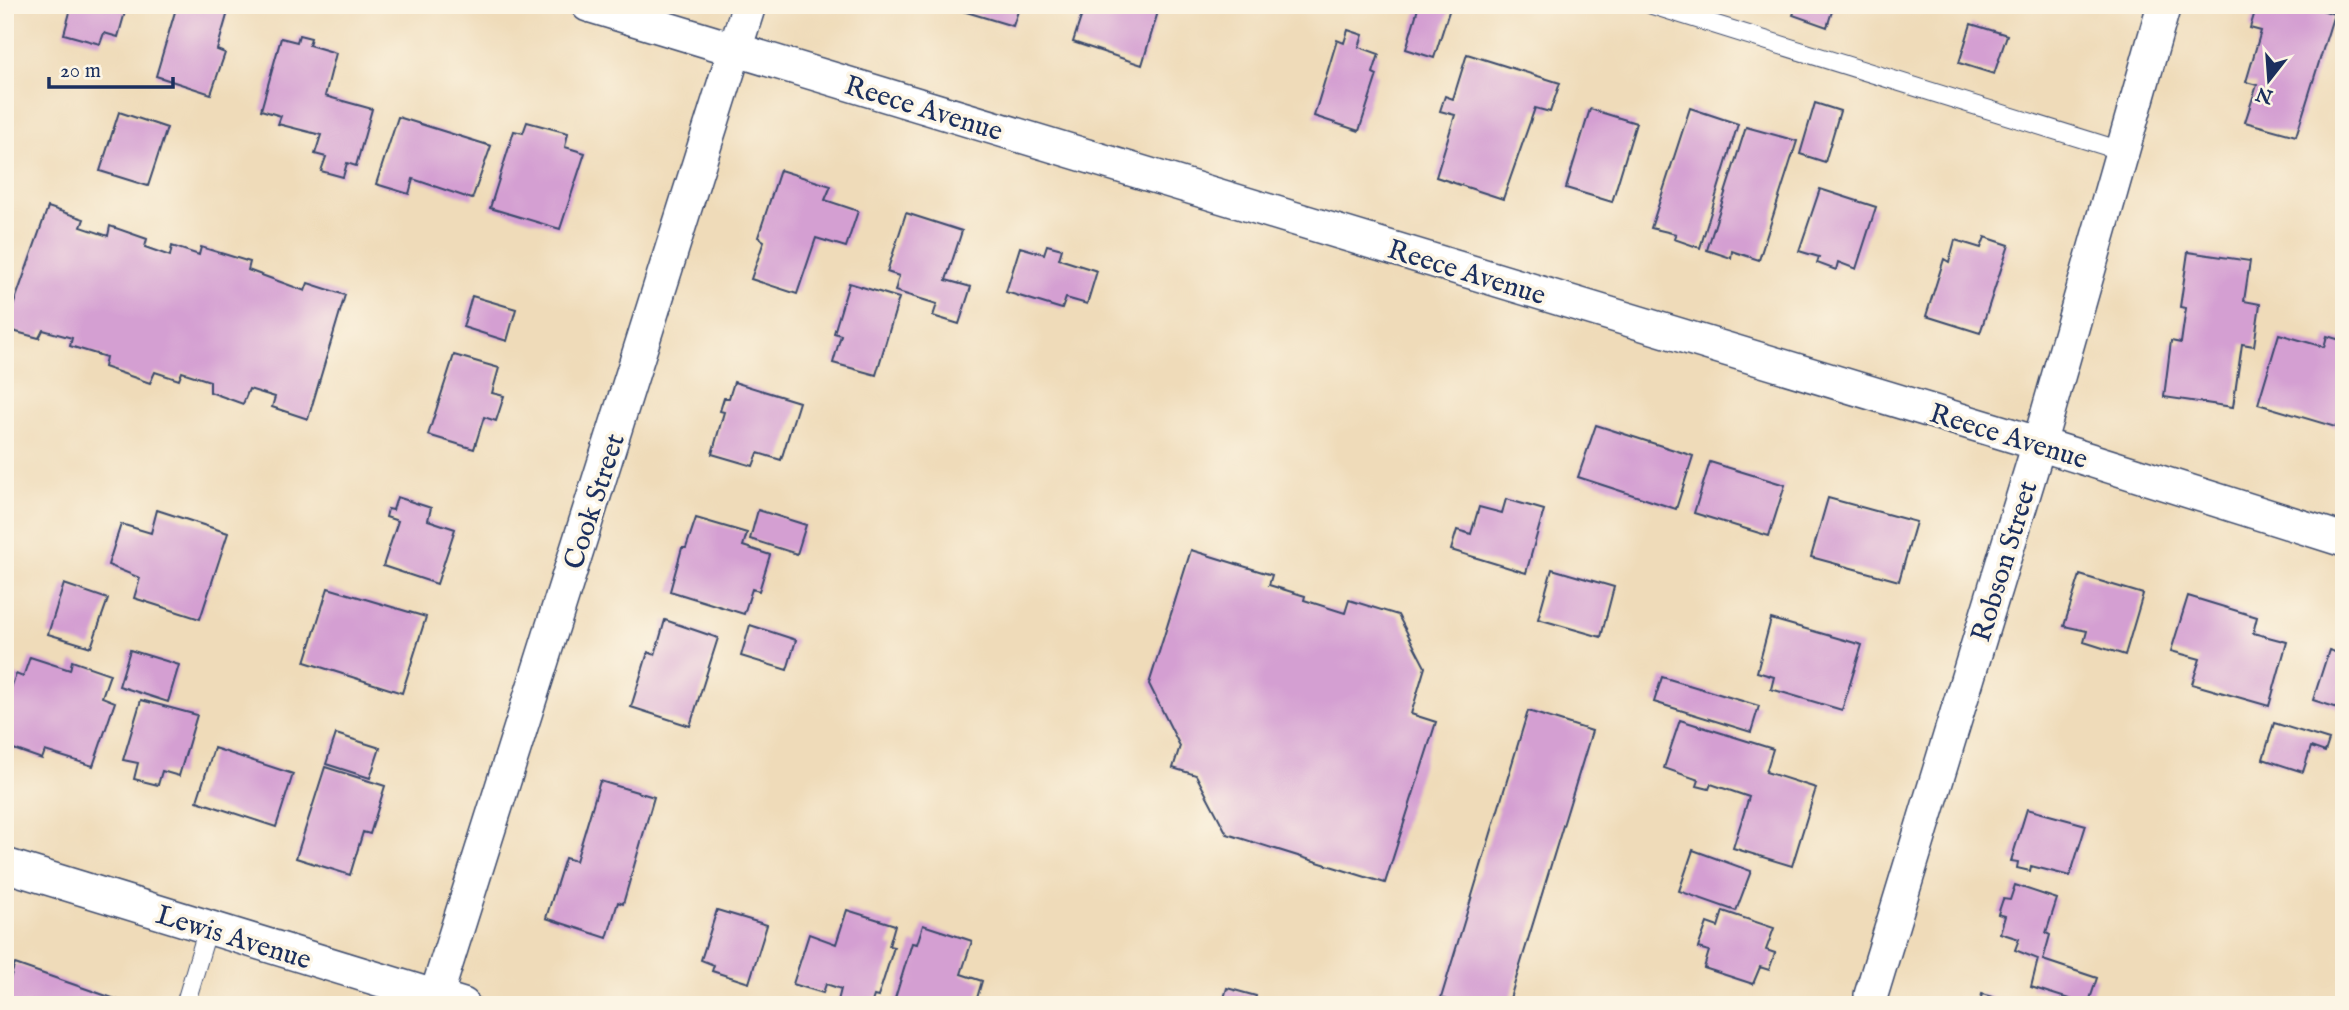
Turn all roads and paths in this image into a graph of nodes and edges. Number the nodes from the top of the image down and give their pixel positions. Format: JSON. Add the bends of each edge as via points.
{"nodes":[{"id":1,"x":588,"y":5,"type":"edge"},
{"id":2,"x":749,"y":5,"type":"edge"},
{"id":3,"x":1651,"y":5,"type":"edge"},
{"id":4,"x":2164,"y":5,"type":"edge"},
{"id":5,"x":736,"y":50,"type":"junction"},
{"id":6,"x":2122,"y":151,"type":"junction"},
{"id":7,"x":2039,"y":444,"type":"junction"},
{"id":8,"x":2344,"y":540,"type":"edge"},
{"id":9,"x":5,"y":865,"type":"edge"},
{"id":10,"x":208,"y":929,"type":"junction"},
{"id":11,"x":1871,"y":995,"type":"dead end"},
{"id":12,"x":444,"y":1002,"type":"edge"},
{"id":13,"x":185,"y":1005,"type":"edge"}],
"edges":[{"from":1,"to":5,"type":"street","name":"Reece Avenue"},
{"from":2,"to":5,"type":"street","name":"Cook Street"},
{"from":3,"to":6,"type":"lane"},
{"from":4,"to":6,"type":"street","name":"Robson Street"},
{"from":5,"to":7,"type":"street","name":"Reece Avenue"},
{"from":5,"to":12,"type":"street","name":"Cook Street"},
{"from":6,"to":7,"type":"street","name":"Robson Street"},
{"from":7,"to":8,"type":"street","name":"Reece Avenue"},
{"from":7,"to":11,"type":"street","name":"Robson Street"},
{"from":9,"to":10,"type":"street","name":"Lewis Avenue"},
{"from":10,"to":12,"type":"street","name":"Lewis Avenue"},
{"from":10,"to":13,"type":"lane"}]}
